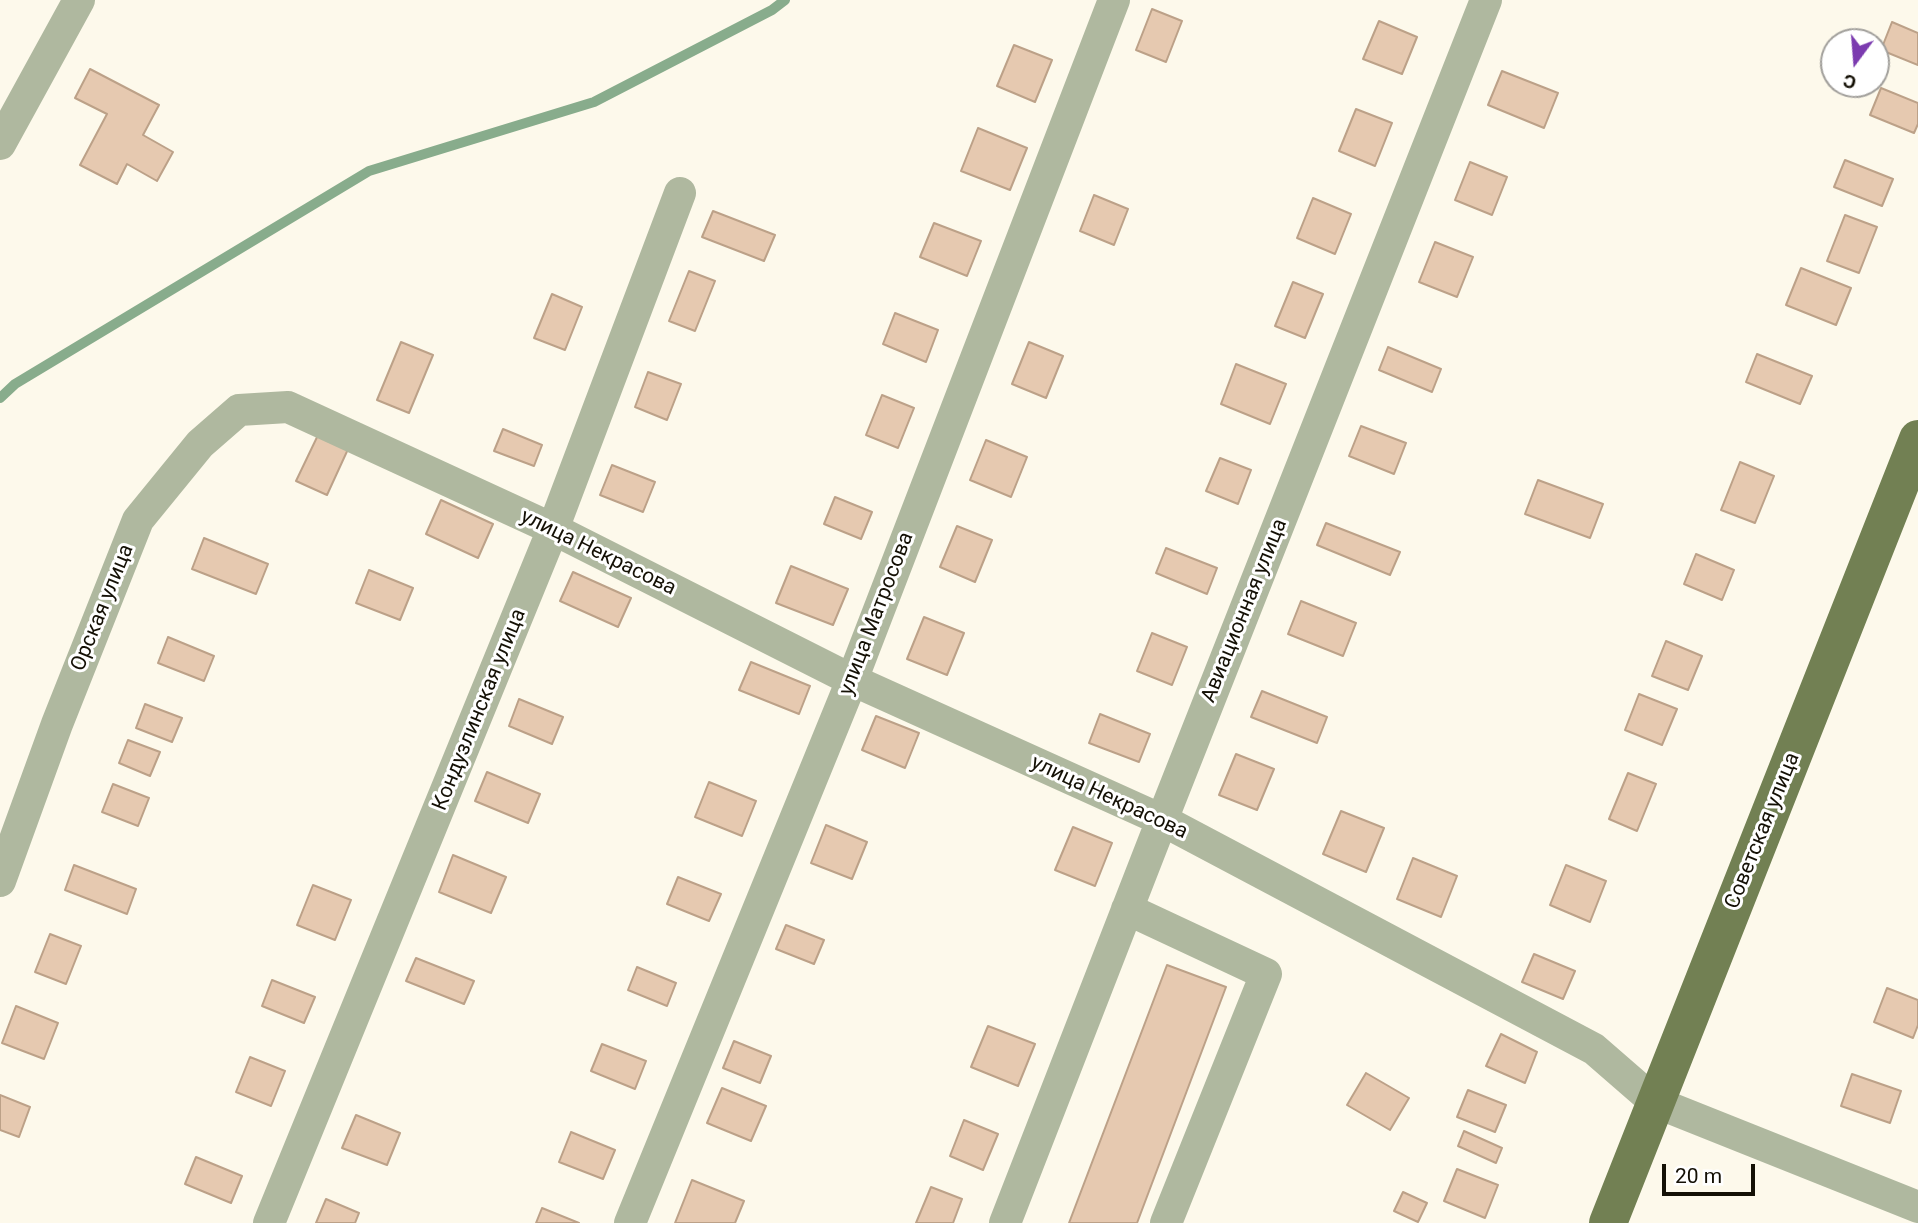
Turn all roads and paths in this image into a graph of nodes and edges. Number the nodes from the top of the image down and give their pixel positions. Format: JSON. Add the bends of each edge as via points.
{"nodes":[{"id":1,"x":79,"y":0,"type":"edge"},
{"id":2,"x":1114,"y":0,"type":"edge"},
{"id":3,"x":1486,"y":0,"type":"edge"},
{"id":4,"x":0,"y":144,"type":"edge"},
{"id":5,"x":680,"y":193,"type":"dead end"},
{"id":6,"x":288,"y":407,"type":"joint"},
{"id":7,"x":1918,"y":439,"type":"edge"},
{"id":8,"x":553,"y":530,"type":"junction"},
{"id":9,"x":852,"y":680,"type":"junction"},
{"id":10,"x":1161,"y":820,"type":"junction"},
{"id":11,"x":0,"y":881,"type":"edge"},
{"id":12,"x":1127,"y":909,"type":"junction"},
{"id":13,"x":1655,"y":1102,"type":"junction"},
{"id":14,"x":1918,"y":1207,"type":"edge"},
{"id":15,"x":270,"y":1223,"type":"edge"},
{"id":16,"x":630,"y":1223,"type":"edge"},
{"id":17,"x":1005,"y":1223,"type":"edge"},
{"id":18,"x":1166,"y":1223,"type":"edge"},
{"id":19,"x":1608,"y":1223,"type":"edge"}],
"edges":[{"from":1,"to":4,"type":"street"},
{"from":2,"to":9,"type":"street","name":"улица Матросова"},
{"from":3,"to":10,"type":"street","name":"Авиационная улица"},
{"from":5,"to":8,"type":"street","name":"Кондузлинская улица"},
{"from":6,"to":8,"type":"street","name":"улица Некрасова"},
{"from":6,"to":11,"type":"street","name":"Орская улица","via":[[239,410],[200,444],[138,520]]},
{"from":7,"to":13,"type":"main road","name":"Советская улица"},
{"from":8,"to":9,"type":"street","name":"улица Некрасова"},
{"from":8,"to":15,"type":"street","name":"Кондузлинская улица"},
{"from":9,"to":10,"type":"street","name":"улица Некрасова"},
{"from":9,"to":16,"type":"street","name":"улица Матросова"},
{"from":10,"to":12,"type":"street","name":"Авиационная улица"},
{"from":10,"to":13,"type":"street","name":"улица Некрасова","via":[[1594,1049]]},
{"from":12,"to":17,"type":"street","name":"Авиационная улица"},
{"from":12,"to":18,"type":"street","via":[[1266,974]]},
{"from":13,"to":14,"type":"street","name":"улица Некрасова"},
{"from":13,"to":19,"type":"main road","name":"Советская улица"}]}
